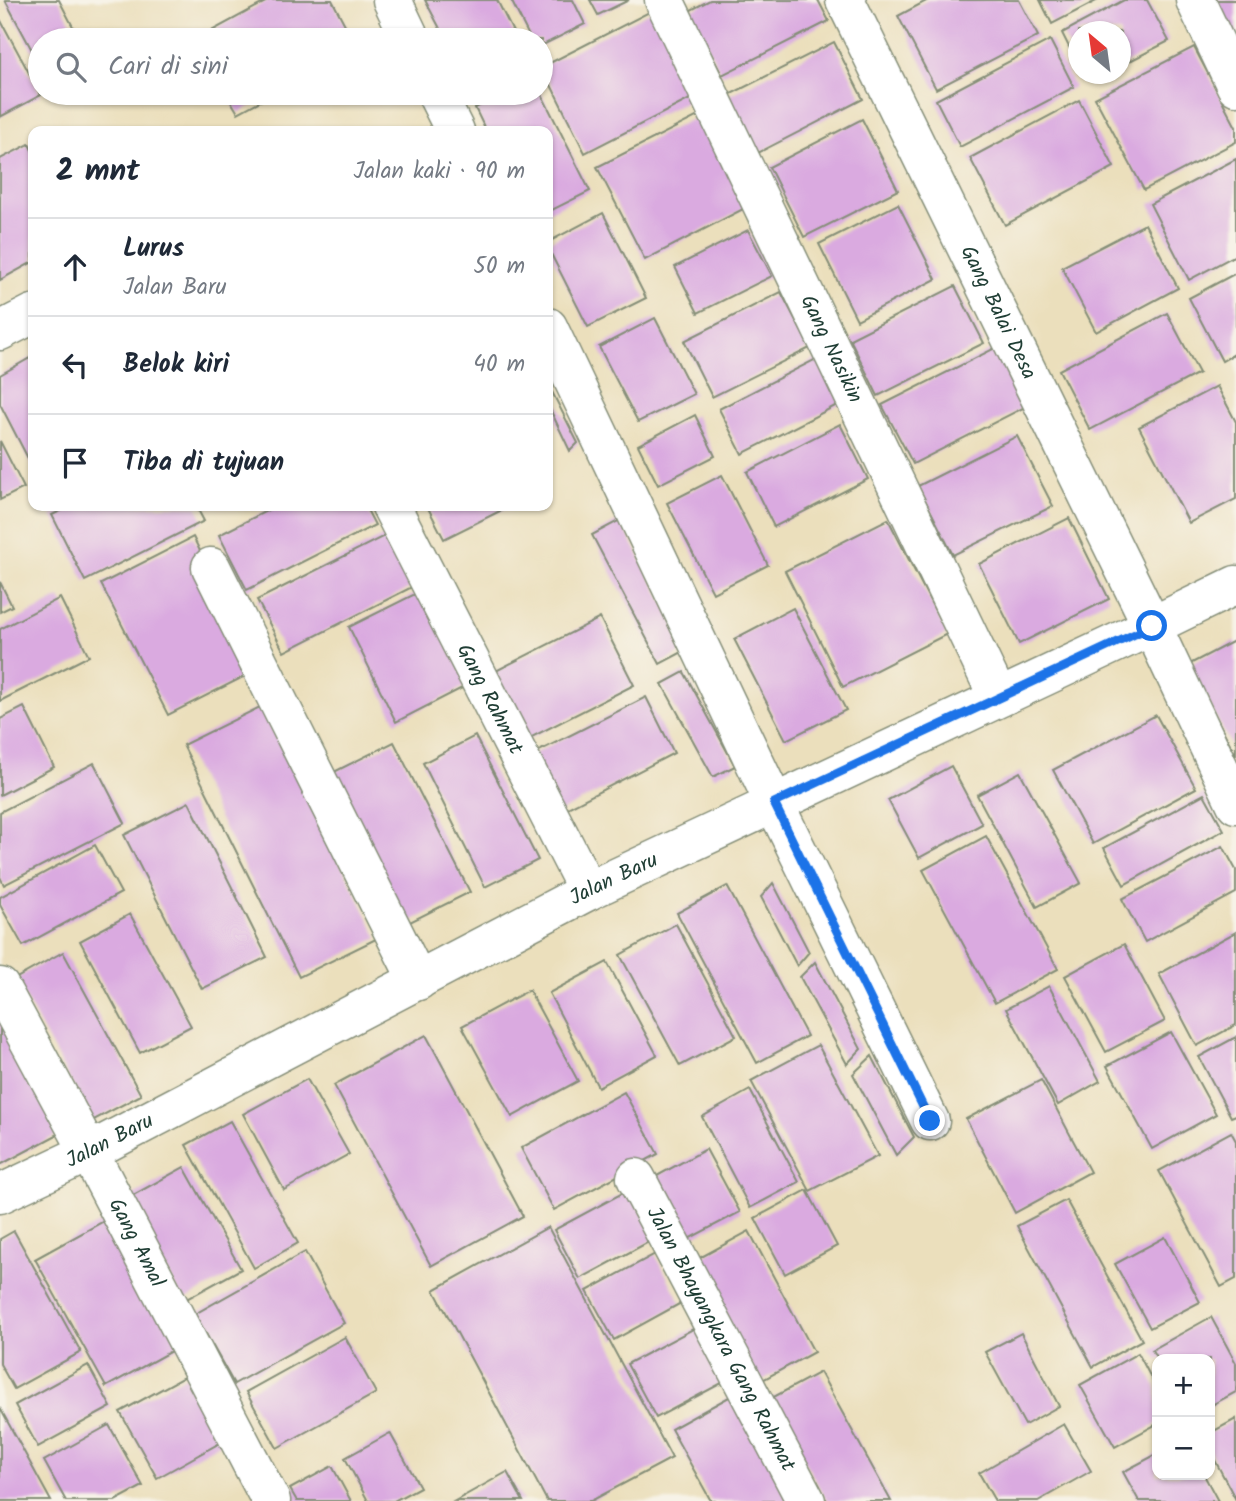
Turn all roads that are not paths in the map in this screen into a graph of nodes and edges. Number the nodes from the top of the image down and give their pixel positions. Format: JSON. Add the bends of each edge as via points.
{"nodes":[{"id":1,"x":392,"y":0,"type":"edge"},
{"id":2,"x":664,"y":0,"type":"edge"},
{"id":3,"x":845,"y":0,"type":"edge"},
{"id":4,"x":1195,"y":0,"type":"edge"},
{"id":5,"x":405,"y":28,"type":"edge"},
{"id":6,"x":1236,"y":86,"type":"edge"},
{"id":7,"x":442,"y":105,"type":"edge"},
{"id":8,"x":452,"y":126,"type":"edge"},
{"id":9,"x":28,"y":317,"type":"edge"},
{"id":10,"x":0,"y":331,"type":"edge"},
{"id":11,"x":553,"y":338,"type":"edge"},
{"id":12,"x":394,"y":511,"type":"edge"},
{"id":13,"x":211,"y":566,"type":"dead end"},
{"id":14,"x":1236,"y":585,"type":"edge"},
{"id":15,"x":1152,"y":626,"type":"junction"},
{"id":16,"x":998,"y":697,"type":"junction"},
{"id":17,"x":774,"y":803,"type":"junction"},
{"id":18,"x":1236,"y":804,"type":"edge"},
{"id":19,"x":588,"y":891,"type":"junction"},
{"id":20,"x":418,"y":981,"type":"junction"},
{"id":21,"x":0,"y":987,"type":"edge"},
{"id":22,"x":930,"y":1121,"type":"dead end"},
{"id":23,"x":89,"y":1152,"type":"junction"},
{"id":24,"x":636,"y":1178,"type":"dead end"},
{"id":25,"x":0,"y":1194,"type":"edge"},
{"id":26,"x":271,"y":1501,"type":"edge"},
{"id":27,"x":806,"y":1501,"type":"edge"}],
"edges":[{"from":1,"to":5,"type":"street"},
{"from":2,"to":16,"type":"street","name":"Gang Nasikin"},
{"from":3,"to":15,"type":"street","name":"Gang Balai Desa"},
{"from":4,"to":6,"type":"street"},
{"from":7,"to":8,"type":"street"},
{"from":9,"to":10,"type":"street"},
{"from":11,"to":17,"type":"street"},
{"from":12,"to":19,"type":"street","name":"Gang Rahmat"},
{"from":13,"to":20,"type":"street"},
{"from":14,"to":15,"type":"street","name":"Jalan Baru"},
{"from":15,"to":16,"type":"street","name":"Jalan Baru"},
{"from":15,"to":18,"type":"street","name":"Gang Balai Desa"},
{"from":16,"to":17,"type":"street","name":"Jalan Baru"},
{"from":17,"to":19,"type":"street","name":"Jalan Baru"},
{"from":17,"to":22,"type":"street"},
{"from":19,"to":20,"type":"street","name":"Jalan Baru"},
{"from":20,"to":23,"type":"street","name":"Jalan Baru"},
{"from":21,"to":23,"type":"street","name":"Gang Amal"},
{"from":23,"to":25,"type":"street","name":"Jalan Baru"},
{"from":23,"to":26,"type":"street","name":"Gang Amal"},
{"from":24,"to":27,"type":"street","name":"Jalan Bhayangkara Gang Rahmat"}]}
